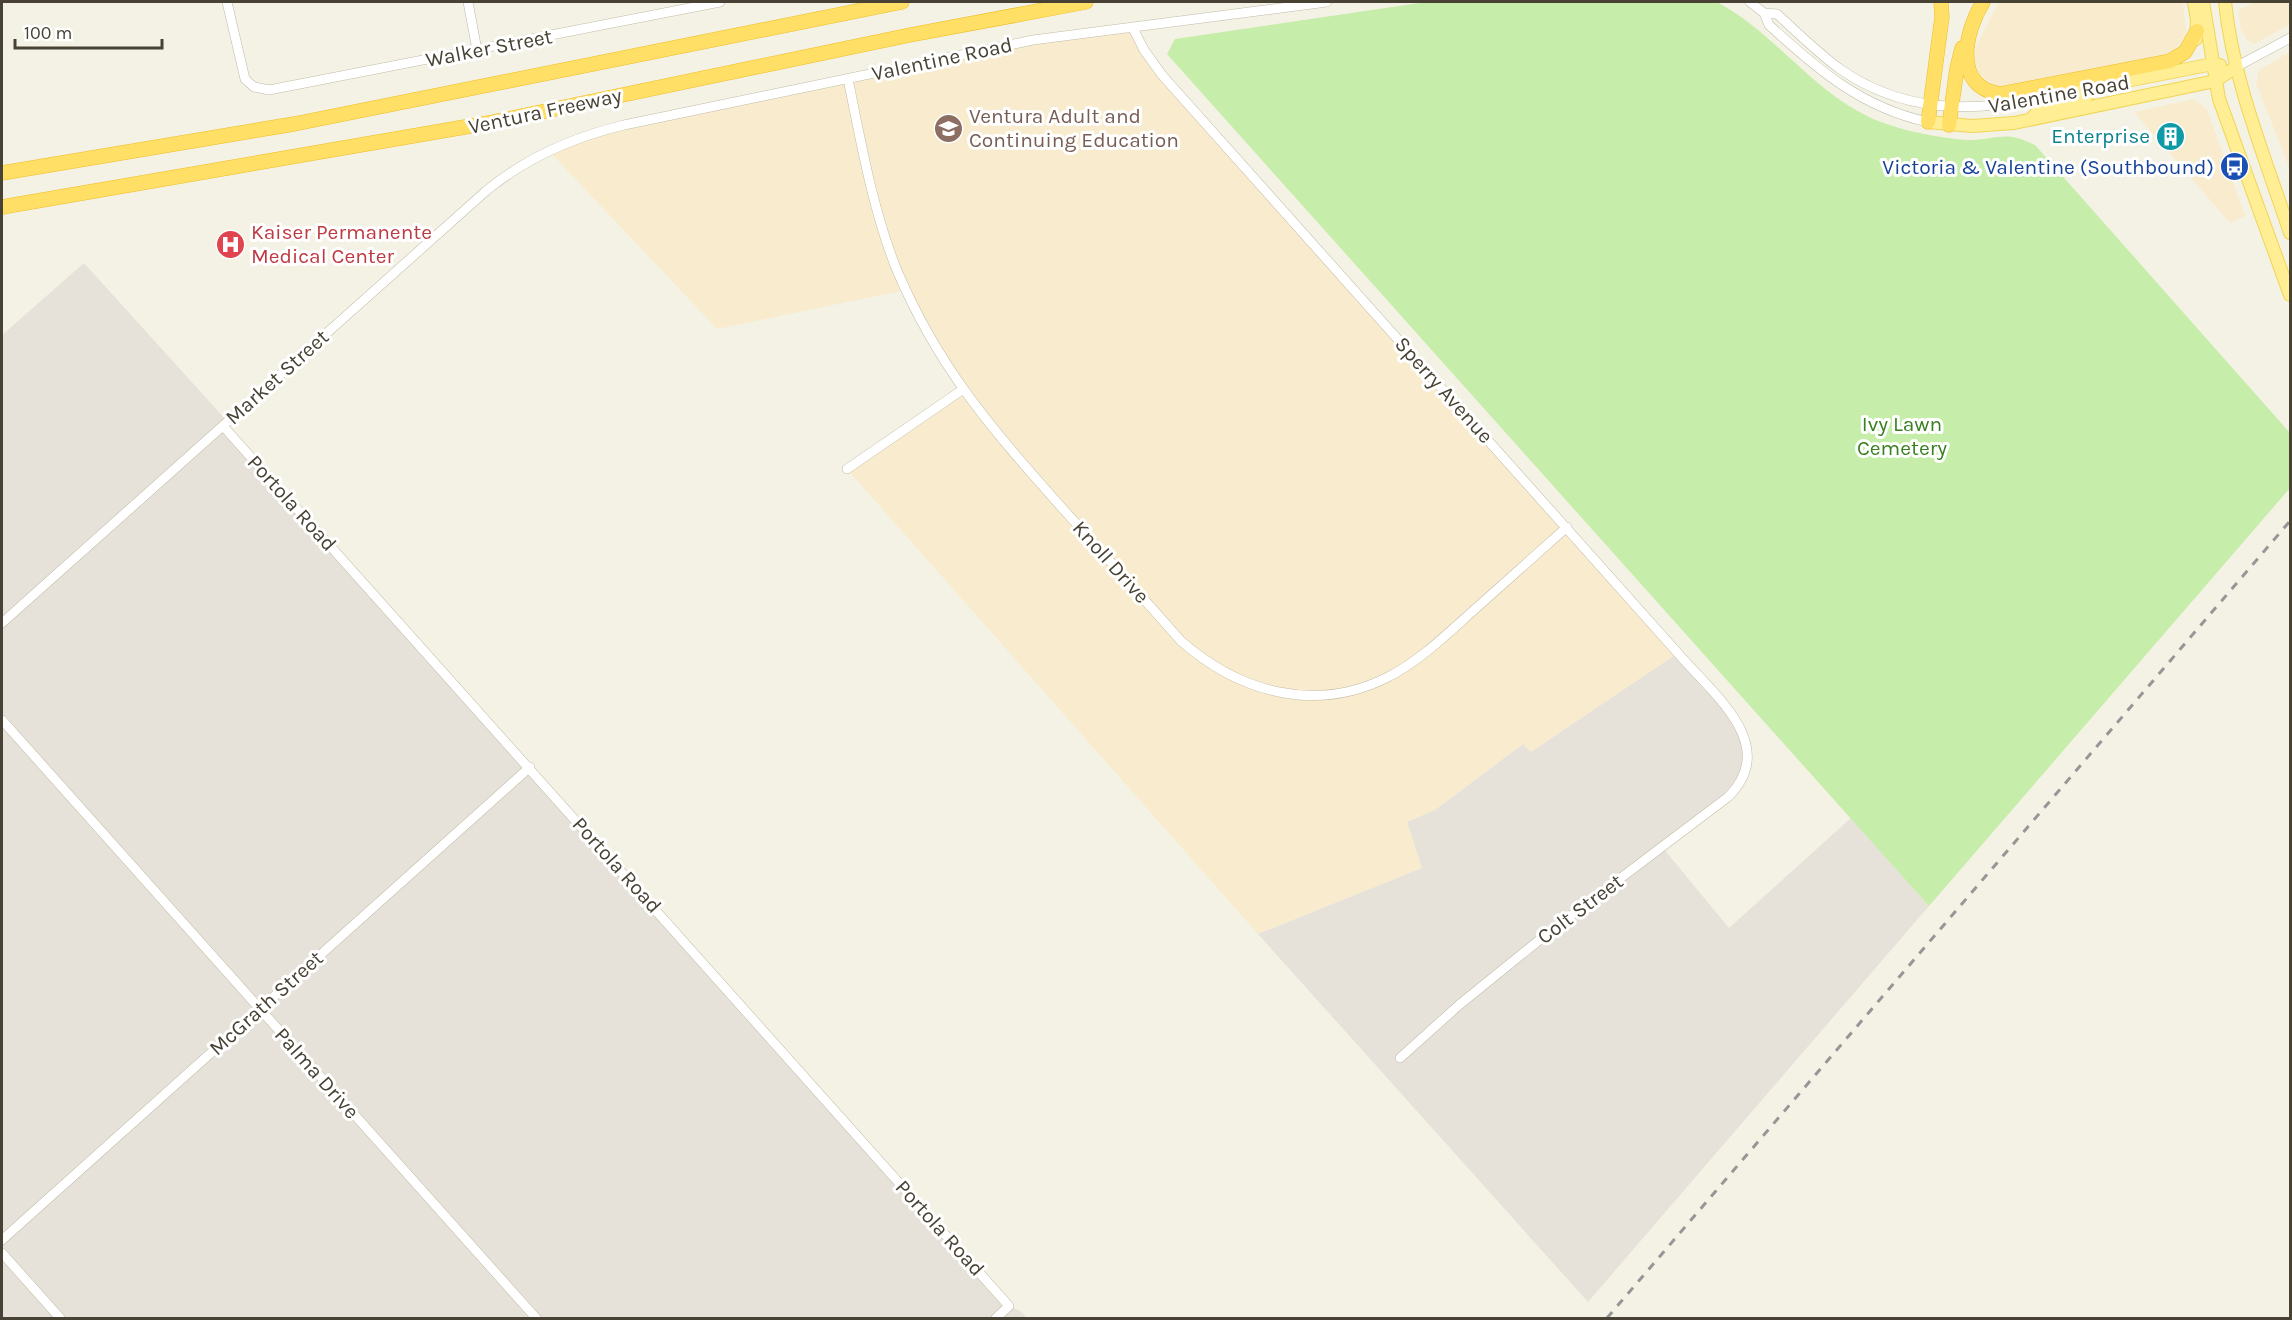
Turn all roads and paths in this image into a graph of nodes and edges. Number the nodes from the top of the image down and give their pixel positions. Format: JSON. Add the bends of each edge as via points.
{"nodes":[{"id":1,"x":227,"y":2,"type":"edge"},
{"id":2,"x":468,"y":2,"type":"edge"},
{"id":3,"x":720,"y":2,"type":"edge"},
{"id":4,"x":902,"y":2,"type":"edge"},
{"id":5,"x":1086,"y":2,"type":"edge"},
{"id":6,"x":1327,"y":2,"type":"edge"},
{"id":7,"x":1750,"y":2,"type":"edge"},
{"id":8,"x":1941,"y":2,"type":"edge"},
{"id":9,"x":1983,"y":2,"type":"edge"},
{"id":10,"x":2194,"y":2,"type":"edge"},
{"id":11,"x":2203,"y":2,"type":"edge"},
{"id":12,"x":2225,"y":2,"type":"edge"},
{"id":13,"x":1764,"y":13,"type":"junction"},
{"id":14,"x":1133,"y":28,"type":"junction"},
{"id":15,"x":2197,"y":31,"type":"junction"},
{"id":16,"x":1969,"y":35,"type":"junction"},
{"id":17,"x":2290,"y":38,"type":"edge"},
{"id":18,"x":477,"y":50,"type":"junction"},
{"id":19,"x":2213,"y":64,"type":"junction"},
{"id":20,"x":2236,"y":67,"type":"junction"},
{"id":21,"x":2149,"y":77,"type":"junction"},
{"id":22,"x":848,"y":79,"type":"junction"},
{"id":23,"x":2215,"y":81,"type":"junction"},
{"id":24,"x":2093,"y":89,"type":"junction"},
{"id":25,"x":2040,"y":98,"type":"joint"},
{"id":26,"x":1930,"y":104,"type":"junction"},
{"id":27,"x":1951,"y":107,"type":"junction"},
{"id":28,"x":2031,"y":119,"type":"junction"},
{"id":29,"x":1928,"y":122,"type":"junction"},
{"id":30,"x":1949,"y":125,"type":"junction"},
{"id":31,"x":563,"y":144,"type":"joint"},
{"id":32,"x":2,"y":172,"type":"edge"},
{"id":33,"x":2,"y":207,"type":"edge"},
{"id":34,"x":2290,"y":232,"type":"edge"},
{"id":35,"x":2290,"y":295,"type":"edge"},
{"id":36,"x":962,"y":390,"type":"junction"},
{"id":37,"x":223,"y":426,"type":"junction"},
{"id":38,"x":847,"y":469,"type":"dead end"},
{"id":39,"x":1567,"y":527,"type":"junction"},
{"id":40,"x":2,"y":623,"type":"edge"},
{"id":41,"x":2,"y":720,"type":"edge"},
{"id":42,"x":1748,"y":754,"type":"joint"},
{"id":43,"x":530,"y":767,"type":"junction"},
{"id":44,"x":260,"y":1009,"type":"junction"},
{"id":45,"x":1400,"y":1058,"type":"dead end"},
{"id":46,"x":2,"y":1240,"type":"edge"},
{"id":47,"x":2,"y":1253,"type":"edge"},
{"id":48,"x":60,"y":1318,"type":"edge"},
{"id":49,"x":536,"y":1318,"type":"edge"},
{"id":50,"x":996,"y":1318,"type":"edge"}],
"edges":[{"from":1,"to":18,"type":"street","name":"Walker Street","via":[[242,73],[257,88],[269,90]]},
{"from":2,"to":18,"type":"street"},
{"from":3,"to":18,"type":"street","name":"Walker Street"},
{"from":4,"to":32,"type":"highway","name":"Ventura Freeway","via":[[294,124]]},
{"from":5,"to":33,"type":"highway","name":"Ventura Freeway","via":[[488,123]]},
{"from":6,"to":14,"type":"street","name":"Valentine Road"},
{"from":7,"to":13,"type":"street","name":"Valentine Road"},
{"from":8,"to":26,"type":"highway"},
{"from":9,"to":16,"type":"highway"},
{"from":10,"to":15,"type":"main road"},
{"from":11,"to":19,"type":"main road"},
{"from":12,"to":20,"type":"main road"},
{"from":13,"to":26,"type":"street","name":"Valentine Road","via":[[1777,14],[1852,76],[1900,98]]},
{"from":13,"to":29,"type":"street","name":"Valentine Road","via":[[1769,25],[1843,88],[1890,112]]},
{"from":14,"to":22,"type":"street","name":"Valentine Road","via":[[1033,40]]},
{"from":14,"to":39,"type":"street","name":"Sperry Avenue","via":[[1156,68]]},
{"from":15,"to":16,"type":"highway","via":[[2185,52],[2170,61],[2005,95],[1983,89],[1971,76],[1966,56]]},
{"from":15,"to":21,"type":"main road","via":[[2186,55]]},
{"from":16,"to":27,"type":"highway","via":[[1959,56]]},
{"from":17,"to":20,"type":"street","name":"Valentine Road"},
{"from":19,"to":20,"type":"main road","name":"Valentine Road"},
{"from":19,"to":21,"type":"main road","name":"Valentine Road"},
{"from":19,"to":23,"type":"main road"},
{"from":20,"to":23,"type":"main road","name":"Valentine Road"},
{"from":20,"to":34,"type":"main road"},
{"from":21,"to":24,"type":"main road","name":"Valentine Road"},
{"from":22,"to":31,"type":"street","name":"Valentine Road","via":[[624,125]]},
{"from":22,"to":36,"type":"street","name":"Knoll Drive","via":[[871,188],[889,248],[921,321]]},
{"from":23,"to":28,"type":"main road","name":"Valentine Road"},
{"from":23,"to":35,"type":"main road"},
{"from":24,"to":25,"type":"main road","name":"Valentine Road"},
{"from":24,"to":28,"type":"main road","via":[[2085,99],[2041,108]]},
{"from":25,"to":27,"type":"street","name":"Valentine Road","via":[[1998,107]]},
{"from":26,"to":27,"type":"street","name":"Valentine Road"},
{"from":26,"to":29,"type":"highway"},
{"from":27,"to":30,"type":"highway"},
{"from":28,"to":30,"type":"main road","name":"Valentine Road","via":[[1995,125]]},
{"from":29,"to":30,"type":"main road","name":"Valentine Road"},
{"from":31,"to":37,"type":"street","name":"Market Street","via":[[515,169],[486,190]]},
{"from":36,"to":38,"type":"street"},
{"from":36,"to":39,"type":"street","name":"Knoll Drive","via":[[1181,641],[1222,672],[1265,689],[1327,694],[1386,678],[1430,649]]},
{"from":37,"to":40,"type":"street","name":"Market Street"},
{"from":37,"to":43,"type":"street","name":"Portola Road"},
{"from":39,"to":42,"type":"street","name":"Sperry Avenue","via":[[1735,718],[1745,736]]},
{"from":41,"to":44,"type":"street","name":"Palma Drive"},
{"from":42,"to":45,"type":"street","name":"Colt Street","via":[[1745,772],[1728,797],[1548,933]]},
{"from":43,"to":44,"type":"street","name":"McGrath Street"},
{"from":43,"to":50,"type":"street","name":"Portola Road","via":[[1009,1306]]},
{"from":44,"to":46,"type":"street","name":"McGrath Street"},
{"from":44,"to":49,"type":"street","name":"Palma Drive"},
{"from":47,"to":48,"type":"street"}]}
